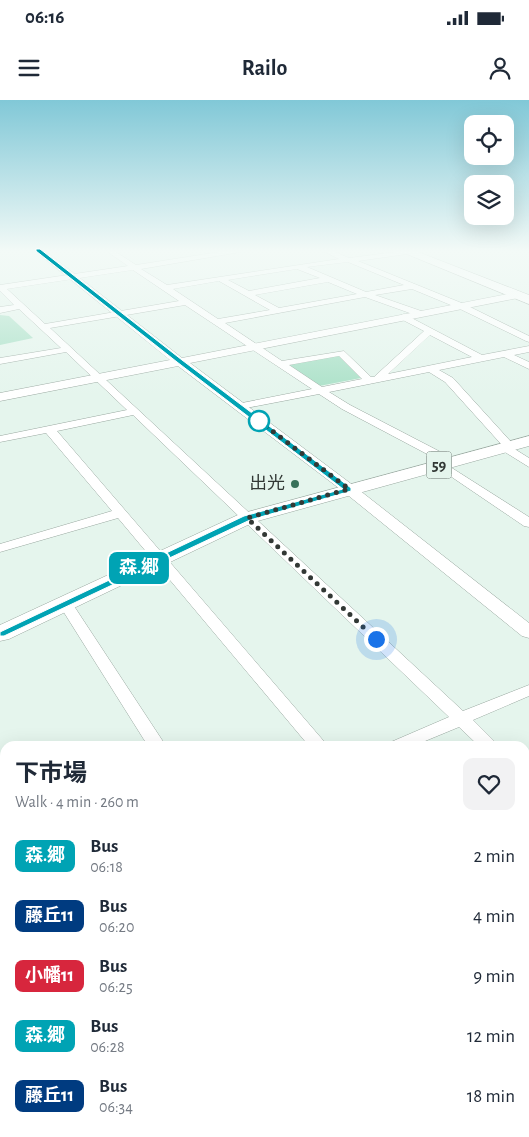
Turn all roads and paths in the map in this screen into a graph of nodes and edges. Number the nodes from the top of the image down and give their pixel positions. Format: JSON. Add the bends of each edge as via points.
{"nodes":[{"id":1,"x":12,"y":298,"type":"edge"},
{"id":2,"x":101,"y":298,"type":"edge"},
{"id":3,"x":181,"y":298,"type":"edge"},
{"id":4,"x":256,"y":298,"type":"edge"},
{"id":5,"x":347,"y":298,"type":"edge"},
{"id":6,"x":376,"y":298,"type":"edge"},
{"id":7,"x":443,"y":298,"type":"edge"},
{"id":8,"x":520,"y":298,"type":"edge"},
{"id":9,"x":186,"y":302,"type":"junction"},
{"id":10,"x":20,"y":306,"type":"junction"},
{"id":11,"x":461,"y":306,"type":"junction"},
{"id":12,"x":0,"y":310,"type":"edge"},
{"id":13,"x":278,"y":311,"type":"junction"},
{"id":14,"x":120,"y":313,"type":"junction"},
{"id":15,"x":421,"y":314,"type":"junction"},
{"id":16,"x":404,"y":317,"type":"junction"},
{"id":17,"x":216,"y":322,"type":"junction"},
{"id":18,"x":43,"y":326,"type":"junction"},
{"id":19,"x":429,"y":331,"type":"junction"},
{"id":20,"x":529,"y":339,"type":"edge"},
{"id":21,"x":254,"y":346,"type":"junction"},
{"id":22,"x":68,"y":349,"type":"junction"},
{"id":23,"x":529,"y":349,"type":"edge"},
{"id":24,"x":506,"y":354,"type":"junction"},
{"id":25,"x":480,"y":358,"type":"junction"},
{"id":26,"x":0,"y":361,"type":"edge"},
{"id":27,"x":179,"y":361,"type":"junction"},
{"id":28,"x":281,"y":364,"type":"junction"},
{"id":29,"x":529,"y":366,"type":"edge"},
{"id":30,"x":430,"y":368,"type":"junction"},
{"id":31,"x":99,"y":378,"type":"junction"},
{"id":32,"x":372,"y":380,"type":"junction"},
{"id":33,"x":320,"y":390,"type":"junction"},
{"id":34,"x":0,"y":397,"type":"edge"},
{"id":35,"x":241,"y":406,"type":"junction"},
{"id":36,"x":134,"y":412,"type":"junction"},
{"id":37,"x":49,"y":429,"type":"junction"},
{"id":38,"x":0,"y":439,"type":"edge"},
{"id":39,"x":529,"y":441,"type":"edge"},
{"id":40,"x":506,"y":447,"type":"junction"},
{"id":41,"x":446,"y":463,"type":"junction"},
{"id":42,"x":529,"y":463,"type":"edge"},
{"id":43,"x":349,"y":489,"type":"junction"},
{"id":44,"x":120,"y":514,"type":"junction"},
{"id":45,"x":247,"y":518,"type":"junction"},
{"id":46,"x":529,"y":523,"type":"edge"},
{"id":47,"x":2,"y":544,"type":"edge"},
{"id":48,"x":160,"y":558,"type":"junction"},
{"id":49,"x":65,"y":603,"type":"junction"},
{"id":50,"x":529,"y":632,"type":"edge"},
{"id":51,"x":0,"y":634,"type":"edge"},
{"id":52,"x":529,"y":690,"type":"edge"},
{"id":53,"x":461,"y":720,"type":"junction"},
{"id":54,"x":154,"y":741,"type":"edge"},
{"id":55,"x":315,"y":741,"type":"edge"},
{"id":56,"x":409,"y":741,"type":"edge"},
{"id":57,"x":484,"y":741,"type":"edge"}],
"edges":[{"from":1,"to":10,"type":"street"},
{"from":2,"to":14,"type":"street"},
{"from":3,"to":9,"type":"street"},
{"from":4,"to":13,"type":"street"},
{"from":5,"to":13,"type":"street"},
{"from":6,"to":15,"type":"street"},
{"from":7,"to":11,"type":"street"},
{"from":8,"to":11,"type":"street"},
{"from":9,"to":14,"type":"street"},
{"from":9,"to":17,"type":"street"},
{"from":10,"to":12,"type":"street"},
{"from":10,"to":18,"type":"street"},
{"from":11,"to":15,"type":"street"},
{"from":11,"to":20,"type":"street"},
{"from":13,"to":17,"type":"street"},
{"from":14,"to":18,"type":"street"},
{"from":14,"to":27,"type":"street"},
{"from":15,"to":16,"type":"street"},
{"from":16,"to":19,"type":"street"},
{"from":16,"to":21,"type":"street"},
{"from":17,"to":21,"type":"street"},
{"from":18,"to":22,"type":"street"},
{"from":19,"to":25,"type":"street"},
{"from":19,"to":32,"type":"street"},
{"from":21,"to":27,"type":"street"},
{"from":21,"to":28,"type":"street"},
{"from":22,"to":26,"type":"street"},
{"from":22,"to":31,"type":"street"},
{"from":23,"to":24,"type":"street"},
{"from":24,"to":25,"type":"street"},
{"from":24,"to":29,"type":"street"},
{"from":25,"to":30,"type":"street"},
{"from":27,"to":31,"type":"street"},
{"from":27,"to":35,"type":"street"},
{"from":28,"to":32,"type":"street","via":[[341,353]]},
{"from":28,"to":33,"type":"street"},
{"from":30,"to":32,"type":"street"},
{"from":30,"to":40,"type":"street","via":[[449,380]]},
{"from":31,"to":34,"type":"street"},
{"from":31,"to":36,"type":"street"},
{"from":32,"to":33,"type":"street"},
{"from":33,"to":35,"type":"street"},
{"from":33,"to":41,"type":"street"},
{"from":35,"to":43,"type":"street"},
{"from":36,"to":37,"type":"street"},
{"from":36,"to":45,"type":"street"},
{"from":37,"to":38,"type":"street"},
{"from":37,"to":44,"type":"street"},
{"from":39,"to":40,"type":"main road","number":"59"},
{"from":40,"to":41,"type":"main road","number":"59"},
{"from":40,"to":42,"type":"street"},
{"from":41,"to":43,"type":"main road","number":"59"},
{"from":41,"to":46,"type":"street"},
{"from":43,"to":45,"type":"main road","number":"59"},
{"from":43,"to":50,"type":"street"},
{"from":44,"to":47,"type":"street"},
{"from":44,"to":48,"type":"street"},
{"from":45,"to":48,"type":"main road","number":"59"},
{"from":45,"to":53,"type":"street"},
{"from":48,"to":49,"type":"main road","number":"59"},
{"from":48,"to":55,"type":"street"},
{"from":49,"to":51,"type":"main road","number":"59"},
{"from":49,"to":54,"type":"street"},
{"from":52,"to":53,"type":"street"},
{"from":53,"to":56,"type":"street"},
{"from":53,"to":57,"type":"street"}]}
